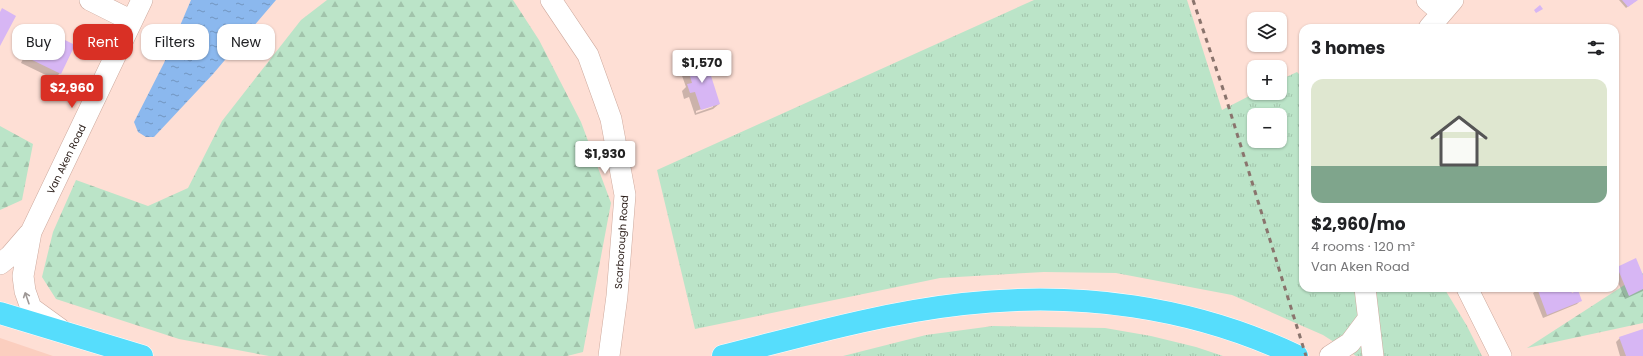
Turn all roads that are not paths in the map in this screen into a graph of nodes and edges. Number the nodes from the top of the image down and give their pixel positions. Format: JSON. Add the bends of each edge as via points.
{"nodes":[{"id":1,"x":90,"y":0,"type":"edge"},
{"id":2,"x":142,"y":0,"type":"edge"},
{"id":3,"x":551,"y":0,"type":"edge"},
{"id":4,"x":132,"y":21,"type":"junction"},
{"id":5,"x":31,"y":232,"type":"junction"},
{"id":6,"x":0,"y":264,"type":"edge"},
{"id":7,"x":1365,"y":292,"type":"edge"},
{"id":8,"x":1469,"y":292,"type":"edge"},
{"id":9,"x":0,"y":313,"type":"edge"},
{"id":10,"x":1368,"y":320,"type":"junction"},
{"id":11,"x":65,"y":333,"type":"junction"},
{"id":12,"x":142,"y":356,"type":"edge"},
{"id":13,"x":609,"y":356,"type":"edge"},
{"id":14,"x":724,"y":356,"type":"edge"},
{"id":15,"x":1296,"y":356,"type":"edge"},
{"id":16,"x":1330,"y":356,"type":"edge"},
{"id":17,"x":1373,"y":356,"type":"edge"},
{"id":18,"x":1502,"y":356,"type":"edge"}],
"edges":[{"from":1,"to":4,"type":"street"},
{"from":2,"to":4,"type":"street","name":"Van Aken Road"},
{"from":3,"to":13,"type":"street","name":"Scarborough Road","via":[[588,55],[611,119],[625,195],[618,296]]},
{"from":4,"to":5,"type":"street","name":"Van Aken Road"},
{"from":5,"to":6,"type":"street","name":"Van Aken Road"},
{"from":11,"to":5,"type":"street","name":"Van Aken Road","one_way":true,"via":[[31,308],[25,291],[23,276]]},
{"from":7,"to":10,"type":"street"},
{"from":8,"to":18,"type":"street"},
{"from":9,"to":11,"type":"highway"},
{"from":10,"to":16,"type":"street","via":[[1350,344]]},
{"from":10,"to":17,"type":"street"},
{"from":11,"to":12,"type":"highway"},
{"from":14,"to":15,"type":"highway","via":[[865,321],[963,304],[1024,300],[1082,300],[1164,311],[1210,322]]}]}
